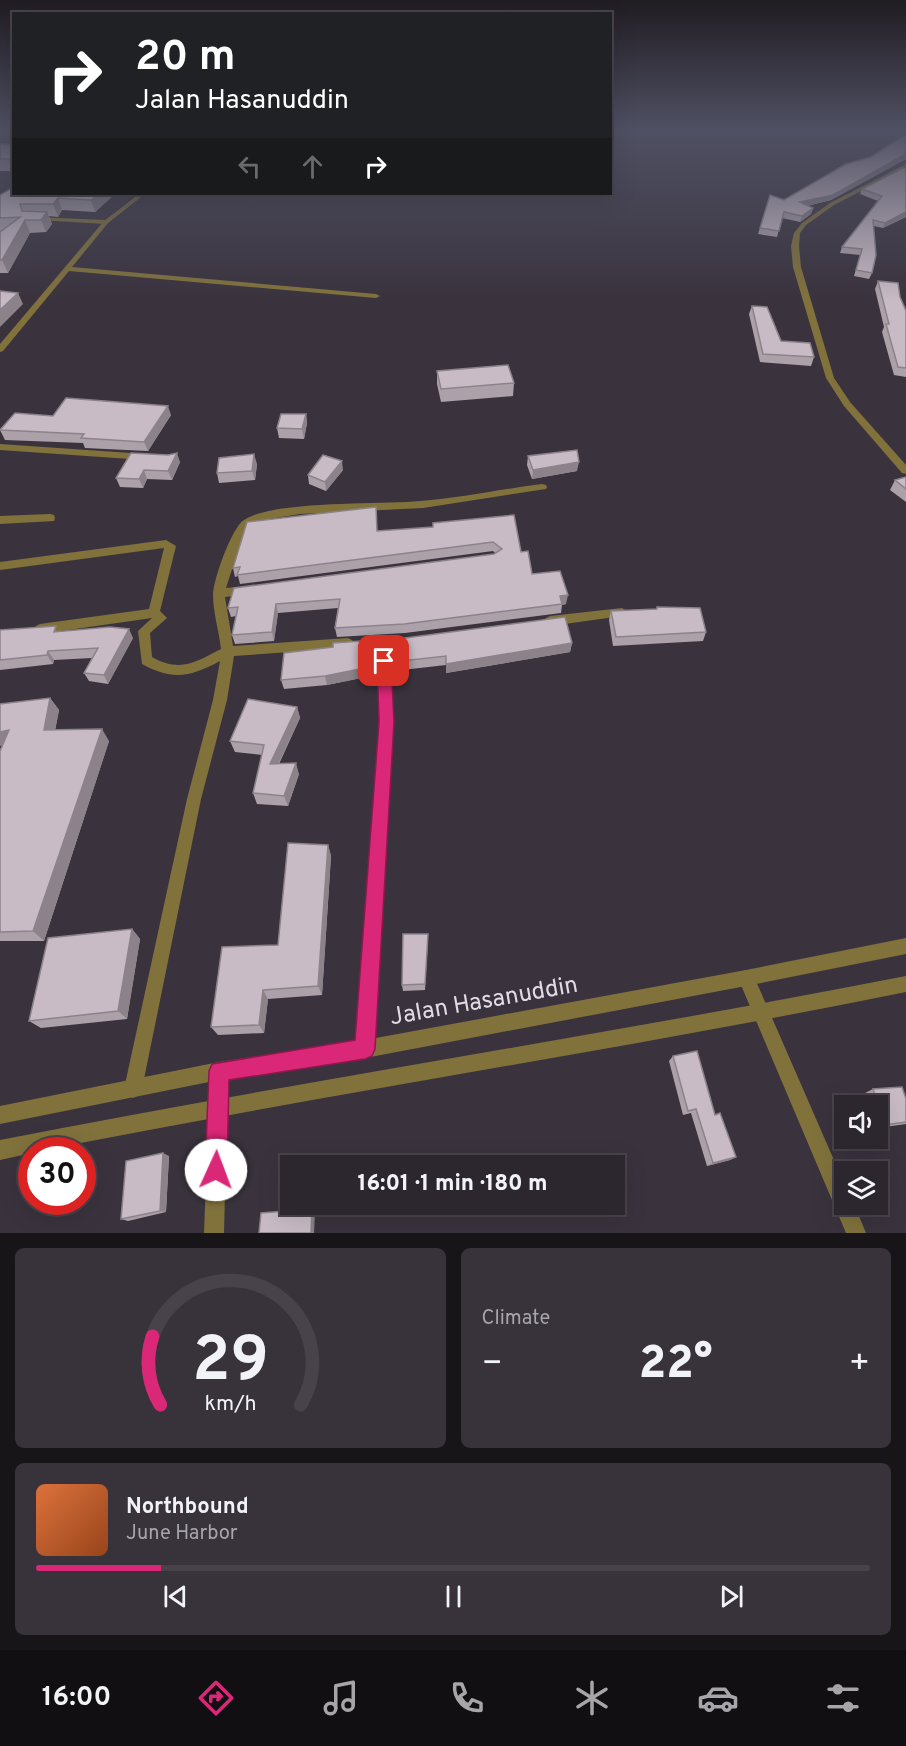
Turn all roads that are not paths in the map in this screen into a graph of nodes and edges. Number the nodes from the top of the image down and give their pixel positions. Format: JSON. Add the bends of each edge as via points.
{"nodes":[{"id":1,"x":868,"y":186,"type":"edge"},
{"id":2,"x":141,"y":195,"type":"edge"},
{"id":3,"x":28,"y":219,"type":"edge"},
{"id":4,"x":106,"y":222,"type":"junction"},
{"id":5,"x":69,"y":269,"type":"junction"},
{"id":6,"x":376,"y":296,"type":"dead end"},
{"id":7,"x":4,"y":337,"type":"edge"},
{"id":8,"x":0,"y":349,"type":"edge"},
{"id":9,"x":0,"y":447,"type":"edge"},
{"id":10,"x":160,"y":458,"type":"edge"},
{"id":11,"x":906,"y":471,"type":"edge"},
{"id":12,"x":542,"y":487,"type":"dead end"},
{"id":13,"x":50,"y":518,"type":"dead end"},
{"id":14,"x":0,"y":520,"type":"edge"},
{"id":15,"x":0,"y":566,"type":"edge"},
{"id":16,"x":262,"y":588,"type":"edge"},
{"id":17,"x":219,"y":593,"type":"junction"},
{"id":18,"x":154,"y":612,"type":"junction"},
{"id":19,"x":622,"y":612,"type":"edge"},
{"id":20,"x":539,"y":622,"type":"edge"},
{"id":21,"x":22,"y":631,"type":"edge"},
{"id":22,"x":357,"y":643,"type":"edge"},
{"id":23,"x":228,"y":651,"type":"junction"},
{"id":24,"x":384,"y":661,"type":"dead end"},
{"id":25,"x":906,"y":946,"type":"edge"},
{"id":26,"x":746,"y":978,"type":"junction"},
{"id":27,"x":906,"y":984,"type":"edge"},
{"id":28,"x":760,"y":1015,"type":"junction"},
{"id":29,"x":365,"y":1049,"type":"junction"},
{"id":30,"x":219,"y":1071,"type":"junction"},
{"id":31,"x":133,"y":1089,"type":"junction"},
{"id":32,"x":218,"y":1108,"type":"junction"},
{"id":33,"x":0,"y":1114,"type":"edge"},
{"id":34,"x":0,"y":1150,"type":"edge"},
{"id":35,"x":214,"y":1233,"type":"edge"},
{"id":36,"x":856,"y":1233,"type":"edge"}],
"edges":[{"from":1,"to":11,"type":"street","via":[[804,224],[797,233],[797,267],[830,378],[847,404]]},
{"from":2,"to":4,"type":"street"},
{"from":3,"to":4,"type":"lane"},
{"from":4,"to":5,"type":"street"},
{"from":5,"to":6,"type":"street"},
{"from":5,"to":7,"type":"street"},
{"from":7,"to":8,"type":"street"},
{"from":9,"to":10,"type":"street"},
{"from":12,"to":17,"type":"street","via":[[408,506],[316,510],[255,519],[242,528]]},
{"from":13,"to":14,"type":"street"},
{"from":15,"to":18,"type":"street","via":[[166,544],[170,546]]},
{"from":16,"to":17,"type":"street"},
{"from":17,"to":23,"type":"street"},
{"from":18,"to":21,"type":"street"},
{"from":18,"to":23,"type":"street","via":[[161,618],[144,631],[146,660],[164,672],[192,669]]},
{"from":19,"to":20,"type":"street"},
{"from":22,"to":23,"type":"street"},
{"from":23,"to":31,"type":"street"},
{"from":24,"to":29,"type":"street","via":[[387,722]]},
{"from":25,"to":26,"type":"street","name":"Jalan Hasanuddin"},
{"from":26,"to":28,"type":"street"},
{"from":26,"to":29,"type":"street","name":"Jalan Hasanuddin"},
{"from":27,"to":28,"type":"street"},
{"from":28,"to":32,"type":"street"},
{"from":28,"to":36,"type":"street"},
{"from":29,"to":30,"type":"street","name":"Jalan Hasanuddin"},
{"from":30,"to":31,"type":"street","name":"Jalan Hasanuddin"},
{"from":30,"to":32,"type":"street"},
{"from":31,"to":33,"type":"street","name":"Jalan Hasanuddin"},
{"from":32,"to":34,"type":"street"},
{"from":32,"to":35,"type":"street"}]}
